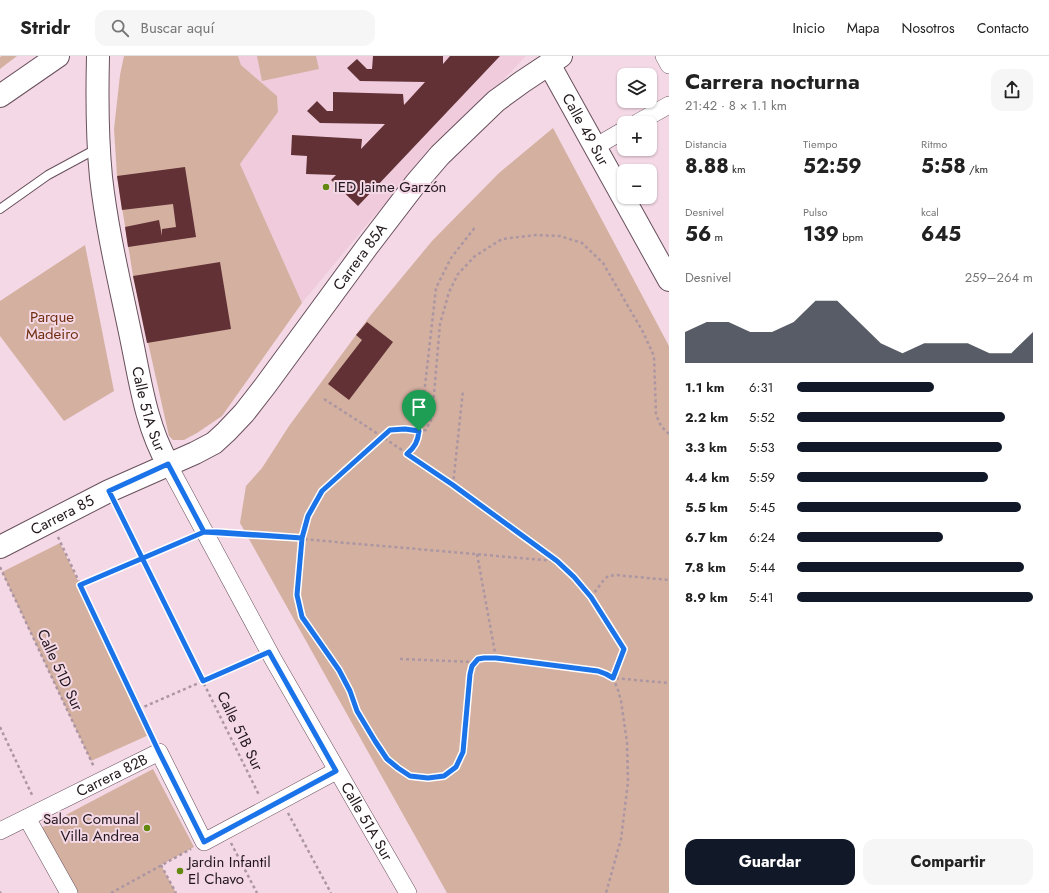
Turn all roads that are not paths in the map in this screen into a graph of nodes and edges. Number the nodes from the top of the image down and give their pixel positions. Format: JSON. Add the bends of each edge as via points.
{"nodes":[{"id":1,"x":58,"y":56,"type":"edge"},
{"id":2,"x":98,"y":56,"type":"edge"},
{"id":3,"x":664,"y":56,"type":"edge"},
{"id":4,"x":555,"y":60,"type":"edge"},
{"id":5,"x":669,"y":65,"type":"edge"},
{"id":6,"x":0,"y":96,"type":"edge"},
{"id":7,"x":669,"y":105,"type":"edge"},
{"id":8,"x":649,"y":116,"type":"edge"},
{"id":9,"x":617,"y":134,"type":"edge"},
{"id":10,"x":595,"y":147,"type":"junction"},
{"id":11,"x":99,"y":148,"type":"junction"},
{"id":12,"x":0,"y":208,"type":"edge"},
{"id":13,"x":669,"y":280,"type":"edge"},
{"id":14,"x":168,"y":464,"type":"junction"},
{"id":15,"x":0,"y":547,"type":"edge"},
{"id":16,"x":336,"y":771,"type":"junction"},
{"id":17,"x":34,"y":814,"type":"junction"},
{"id":18,"x":0,"y":831,"type":"edge"},
{"id":19,"x":69,"y":893,"type":"edge"},
{"id":20,"x":408,"y":893,"type":"edge"}],
"edges":[{"from":1,"to":6,"type":"street"},
{"from":2,"to":11,"type":"street","name":"Calle 51A Sur"},
{"from":3,"to":5,"type":"street"},
{"from":4,"to":10,"type":"street","name":"Calle 49 Sur"},
{"from":4,"to":14,"type":"street","name":"Carrera 85A","via":[[496,101],[416,182],[265,386],[226,432],[195,453]]},
{"from":7,"to":8,"type":"street"},
{"from":9,"to":10,"type":"street"},
{"from":10,"to":13,"type":"street","name":"Calle 49 Sur"},
{"from":11,"to":12,"type":"lane","via":[[48,175]]},
{"from":11,"to":14,"type":"street","name":"Calle 51A Sur","via":[[105,207],[141,385],[152,430]]},
{"from":14,"to":15,"type":"street","name":"Carrera 85"},
{"from":14,"to":16,"type":"street","name":"Calle 51A Sur"},
{"from":16,"to":17,"type":"street","name":"Carrera 82B","via":[[204,842],[159,752]]},
{"from":16,"to":20,"type":"street","name":"Calle 51A Sur"},
{"from":17,"to":18,"type":"street","name":"Carrera 82B"},
{"from":17,"to":19,"type":"street"}]}
